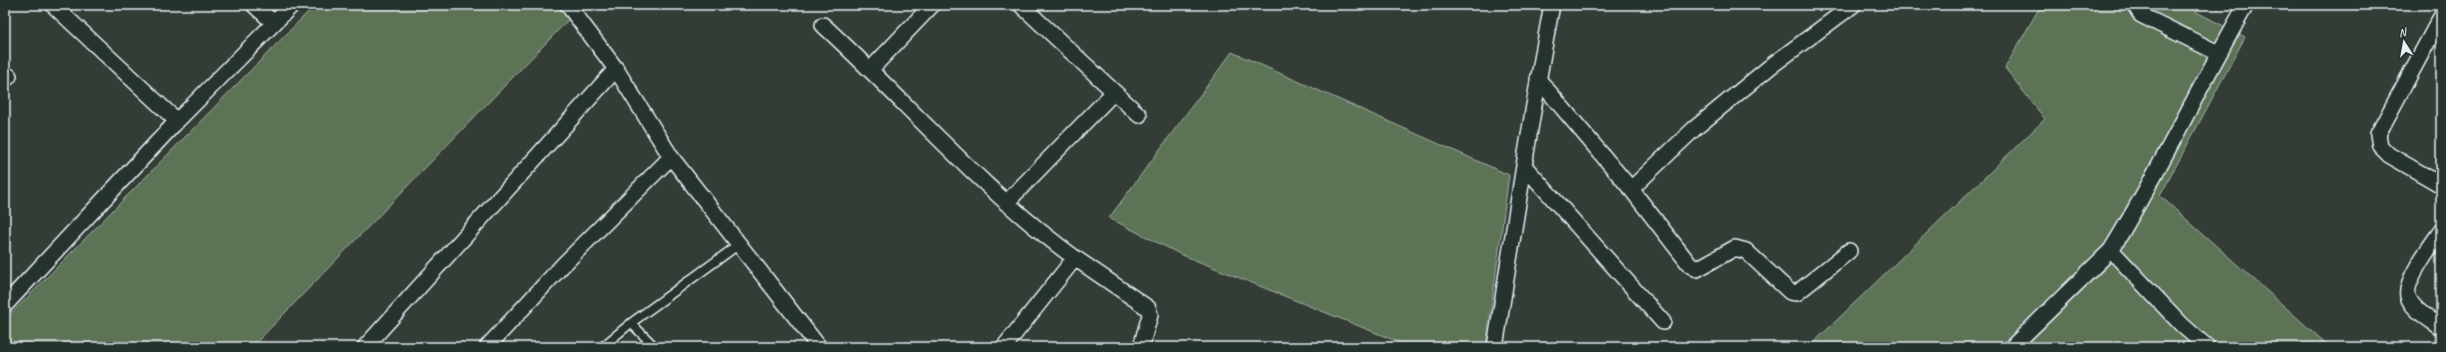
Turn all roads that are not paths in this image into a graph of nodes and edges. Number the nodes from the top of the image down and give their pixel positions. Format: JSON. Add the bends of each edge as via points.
{"nodes":[{"id":1,"x":53,"y":5,"type":"edge"},
{"id":2,"x":254,"y":5,"type":"edge"},
{"id":3,"x":292,"y":5,"type":"edge"},
{"id":4,"x":568,"y":5,"type":"edge"},
{"id":5,"x":932,"y":5,"type":"edge"},
{"id":6,"x":1021,"y":5,"type":"edge"},
{"id":7,"x":1552,"y":5,"type":"edge"},
{"id":8,"x":1853,"y":5,"type":"edge"},
{"id":9,"x":2135,"y":5,"type":"edge"},
{"id":10,"x":2246,"y":5,"type":"edge"},
{"id":11,"x":2441,"y":17,"type":"edge"},
{"id":12,"x":274,"y":23,"type":"junction"},
{"id":13,"x":823,"y":25,"type":"dead end"},
{"id":14,"x":2218,"y":53,"type":"junction"},
{"id":15,"x":616,"y":69,"type":"junction"},
{"id":16,"x":871,"y":69,"type":"junction"},
{"id":17,"x":1538,"y":79,"type":"junction"},
{"id":18,"x":1114,"y":92,"type":"junction"},
{"id":19,"x":1139,"y":116,"type":"dead end"},
{"id":20,"x":177,"y":121,"type":"junction"},
{"id":21,"x":671,"y":157,"type":"junction"},
{"id":22,"x":1525,"y":167,"type":"junction"},
{"id":23,"x":2441,"y":185,"type":"edge"},
{"id":24,"x":1631,"y":189,"type":"junction"},
{"id":25,"x":1006,"y":204,"type":"junction"},
{"id":26,"x":2441,"y":231,"type":"edge"},
{"id":27,"x":738,"y":245,"type":"junction"},
{"id":28,"x":2111,"y":250,"type":"junction"},
{"id":29,"x":1849,"y":251,"type":"dead end"},
{"id":30,"x":1075,"y":258,"type":"junction"},
{"id":31,"x":8,"y":296,"type":"edge"},
{"id":32,"x":1663,"y":322,"type":"dead end"},
{"id":33,"x":631,"y":323,"type":"junction"},
{"id":34,"x":2441,"y":328,"type":"edge"},
{"id":35,"x":365,"y":347,"type":"edge"},
{"id":36,"x":488,"y":347,"type":"edge"},
{"id":37,"x":602,"y":347,"type":"edge"},
{"id":38,"x":655,"y":347,"type":"edge"},
{"id":39,"x":819,"y":347,"type":"edge"},
{"id":40,"x":1004,"y":347,"type":"edge"},
{"id":41,"x":1141,"y":347,"type":"edge"},
{"id":42,"x":1495,"y":347,"type":"edge"},
{"id":43,"x":2012,"y":347,"type":"edge"},
{"id":44,"x":2207,"y":347,"type":"edge"}],
"edges":[{"from":1,"to":20,"type":"street"},
{"from":2,"to":12,"type":"street"},
{"from":3,"to":12,"type":"street"},
{"from":4,"to":15,"type":"street"},
{"from":5,"to":16,"type":"street"},
{"from":6,"to":18,"type":"street"},
{"from":7,"to":17,"type":"street"},
{"from":8,"to":24,"type":"street","via":[[1771,66],[1694,129]]},
{"from":9,"to":14,"type":"street","via":[[2141,15]]},
{"from":10,"to":14,"type":"street"},
{"from":11,"to":23,"type":"street","via":[[2378,134],[2380,146],[2389,154]]},
{"from":12,"to":20,"type":"street"},
{"from":13,"to":16,"type":"street"},
{"from":14,"to":28,"type":"street","via":[[2141,201]]},
{"from":15,"to":21,"type":"street"},
{"from":15,"to":35,"type":"street"},
{"from":16,"to":25,"type":"street"},
{"from":17,"to":22,"type":"street"},
{"from":17,"to":24,"type":"street"},
{"from":18,"to":19,"type":"street"},
{"from":18,"to":25,"type":"street"},
{"from":20,"to":31,"type":"street"},
{"from":21,"to":27,"type":"street"},
{"from":21,"to":36,"type":"street","via":[[562,266]]},
{"from":22,"to":32,"type":"street"},
{"from":22,"to":42,"type":"street"},
{"from":24,"to":29,"type":"street","via":[[1690,265],[1697,269],[1735,248],[1740,248],[1790,292],[1796,293]]},
{"from":25,"to":30,"type":"street"},
{"from":26,"to":34,"type":"street","via":[[2408,287],[2408,296],[2412,304]]},
{"from":27,"to":33,"type":"lane"},
{"from":27,"to":39,"type":"street"},
{"from":28,"to":43,"type":"street"},
{"from":28,"to":44,"type":"street","via":[[2182,325]]},
{"from":30,"to":40,"type":"street"},
{"from":30,"to":41,"type":"street","via":[[1148,308],[1150,315]]},
{"from":33,"to":37,"type":"lane"},
{"from":33,"to":38,"type":"lane"}]}
